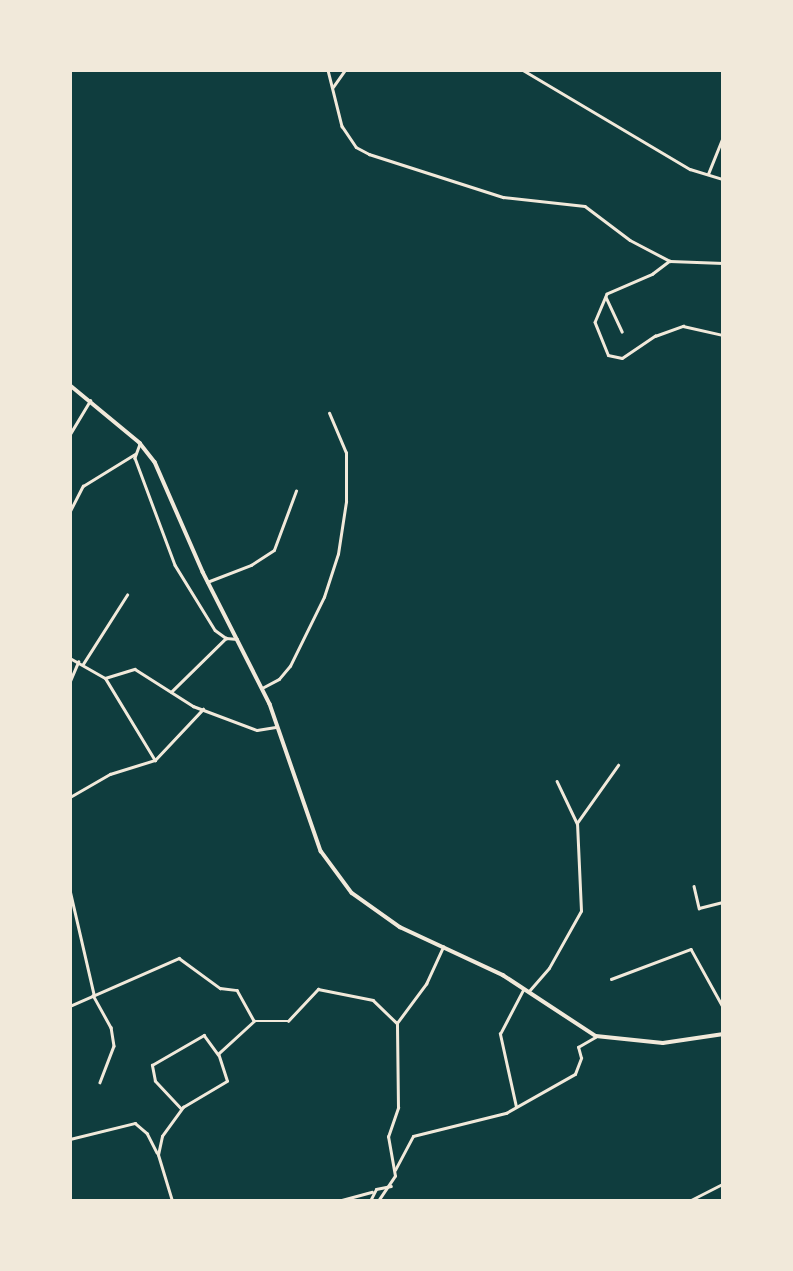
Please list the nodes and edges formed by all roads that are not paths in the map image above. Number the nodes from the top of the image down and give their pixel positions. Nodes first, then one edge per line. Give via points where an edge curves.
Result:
1 (328, 70) edge
2 (345, 70) edge
3 (523, 70) edge
4 (333, 88) junction
5 (723, 137) edge
6 (708, 174) junction
7 (723, 179) edge
8 (670, 261) junction
9 (723, 264) edge
10 (606, 297) junction
11 (622, 332) dead end
12 (723, 335) edge
13 (70, 385) edge
14 (90, 401) junction
15 (329, 412) dead end
16 (70, 434) edge
17 (140, 443) junction
18 (135, 454) junction
19 (296, 491) dead end
20 (70, 511) edge
21 (207, 582) junction
22 (127, 595) dead end
23 (226, 638) junction
24 (237, 639) junction
25 (70, 658) edge
26 (78, 662) junction
27 (83, 664) junction
28 (105, 678) junction
29 (70, 681) edge
30 (262, 688) junction
31 (171, 692) junction
32 (204, 708) junction
33 (278, 727) junction
34 (155, 760) junction
35 (618, 765) dead end
36 (557, 781) dead end
37 (70, 797) edge
38 (577, 823) junction
39 (694, 886) dead end
40 (70, 890) edge
41 (723, 902) edge
42 (443, 947) junction
43 (611, 979) dead end
44 (524, 988) junction
45 (529, 991) junction
46 (93, 994) junction
47 (70, 1006) edge
48 (723, 1007) edge
49 (254, 1021) junction
50 (397, 1023) junction
51 (723, 1034) edge
52 (596, 1036) junction
53 (218, 1054) junction
54 (100, 1082) dead end
55 (516, 1107) junction
56 (181, 1109) junction
57 (70, 1139) edge
58 (158, 1155) junction
59 (395, 1170) junction
60 (723, 1184) edge
61 (391, 1186) junction
62 (372, 1192) junction
63 (172, 1201) edge
64 (338, 1201) edge
65 (370, 1201) edge
66 (378, 1201) edge
67 (689, 1201) edge

1 - 4 street
2 - 4 street
3 - 6 street via 625,133
4 - 8 street via 348,138 369,155 503,197 585,206 629,240
5 - 6 street
6 - 7 street
8 - 9 street
8 - 10 street via 653,274 610,290
10 - 11 street
10 - 12 street via 595,322 608,355 615,360 683,326
13 - 14 main road
14 - 16 street
14 - 17 main road
15 - 30 street via 346,453 346,502 338,554 324,597 290,666
17 - 18 street
17 - 21 main road via 155,462
18 - 20 street via 83,486
18 - 23 street via 175,565 205,616
19 - 21 street via 274,550 251,565
21 - 24 main road
22 - 27 street
23 - 24 street
23 - 31 street
24 - 30 main road
25 - 26 street
26 - 27 street
26 - 29 street
27 - 28 street
28 - 31 street via 135,669
28 - 34 street
30 - 33 main road
31 - 32 street
32 - 33 street via 257,730
32 - 34 street
33 - 42 main road via 321,851 340,877 352,893 400,927
34 - 37 street via 110,774
35 - 38 street
36 - 38 street
38 - 45 street via 581,911 550,968
39 - 41 street via 699,908
40 - 46 street
42 - 44 main road
42 - 50 street via 426,984
43 - 48 street via 691,949
44 - 45 main road
44 - 55 street via 500,1034
45 - 52 main road
46 - 47 street
46 - 49 street via 179,958 220,988 237,990
46 - 54 street via 111,1027 114,1046
49 - 50 street via 288,1021 318,989 373,1000
49 - 53 street
50 - 59 street via 398,1108 388,1137
51 - 52 main road via 663,1043
52 - 55 street via 578,1047 581,1058 576,1073
53 - 56 street via 227,1081
53 - 56 street via 204,1035 152,1065 163,1092
55 - 59 street via 413,1136
56 - 58 street via 162,1136
57 - 58 street via 135,1123
58 - 63 street
59 - 61 street
60 - 67 street
61 - 62 street
61 - 66 street
62 - 64 street
62 - 65 street

